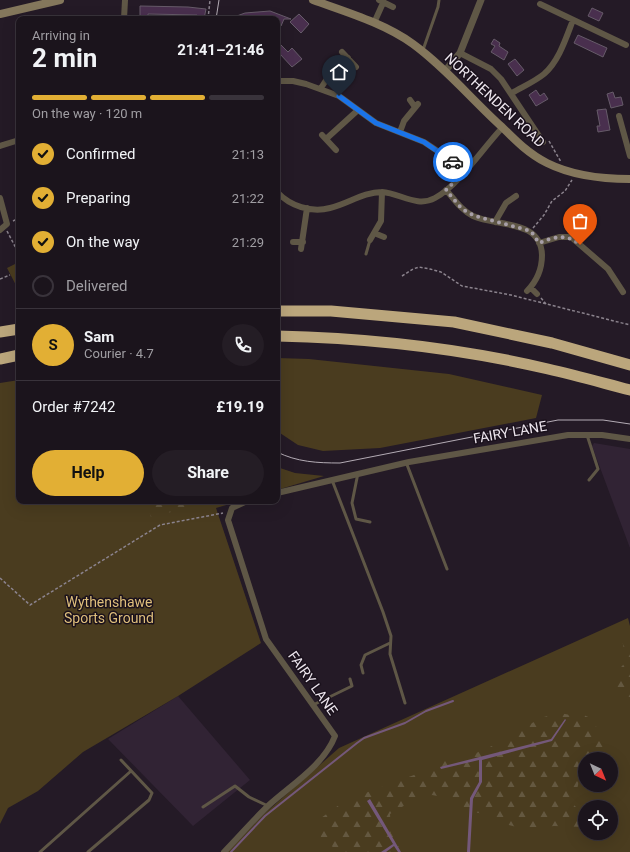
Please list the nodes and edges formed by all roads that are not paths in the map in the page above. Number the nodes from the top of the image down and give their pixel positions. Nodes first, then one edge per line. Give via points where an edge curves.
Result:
1 (55, 0) edge
2 (125, 0) edge
3 (439, 0) edge
4 (481, 0) edge
5 (317, 1) edge
6 (381, 1) edge
7 (540, 4) dead end
8 (392, 7) dead end
9 (0, 14) edge
10 (124, 16) edge
11 (573, 20) junction
12 (374, 23) junction
13 (626, 45) dead end
14 (342, 52) dead end
15 (423, 52) junction
16 (460, 53) junction
17 (348, 58) junction
18 (356, 67) dead end
19 (445, 71) junction
20 (280, 81) edge
21 (321, 88) junction
22 (512, 93) junction
23 (410, 100) dead end
24 (358, 110) junction
25 (619, 116) dead end
26 (502, 128) junction
27 (400, 132) junction
28 (16, 141) edge
29 (543, 142) road end
30 (0, 146) edge
31 (336, 150) dead end
32 (630, 156) edge
33 (466, 170) junction
34 (630, 179) edge
35 (446, 190) junction
36 (382, 192) junction
37 (280, 194) edge
38 (516, 196) dead end
39 (0, 198) edge
40 (307, 208) junction
41 (496, 222) junction
42 (2, 228) edge
43 (374, 233) junction
44 (384, 237) dead end
45 (370, 240) joint
46 (293, 242) dead end
47 (303, 242) junction
48 (539, 243) junction
49 (301, 249) dead end
50 (366, 254) dead end
51 (623, 292) dead end
52 (537, 294) dead end
53 (280, 311) edge
54 (16, 329) edge
55 (0, 332) edge
56 (280, 336) edge
57 (16, 356) edge
58 (0, 359) edge
59 (630, 365) edge
60 (630, 390) edge
61 (587, 434) junction
62 (630, 439) edge
63 (406, 462) junction
64 (358, 474) junction
65 (332, 480) junction
66 (589, 480) dead end
67 (280, 492) edge
68 (237, 504) edge
69 (370, 522) dead end
70 (448, 569) dead end
71 (390, 643) junction
72 (363, 672) dead end
73 (350, 680) dead end
74 (405, 703) dead end
75 (313, 705) junction
76 (121, 760) dead end
77 (130, 771) junction
78 (268, 806) junction
79 (204, 807) dead end
80 (40, 852) edge
81 (88, 852) edge
82 (224, 852) edge

1 - 9 main road
2 - 10 street
3 - 15 lane
4 - 16 street
5 - 12 main road, NORTHENDEN ROAD
6 - 8 street
6 - 12 street
7 - 11 street
11 - 13 street
11 - 22 street via 550,68 539,78
12 - 15 main road, NORTHENDEN ROAD via 395,33
14 - 17 street
15 - 19 main road, NORTHENDEN ROAD
16 - 19 street
16 - 22 street, NORTHENDEN ROAD via 491,69
17 - 18 street
17 - 21 street via 330,74
19 - 26 main road, NORTHENDEN ROAD
20 - 21 street via 293,81
21 - 24 street via 339,96
22 - 29 street, NORTHENDEN ROAD
23 - 27 street via 417,105 404,121
24 - 27 street via 376,123
24 - 31 street via 324,137
25 - 32 street
26 - 33 street
26 - 34 main road, NORTHENDEN ROAD via 534,156 567,171 613,179
27 - 33 street via 440,152
28 - 30 street
33 - 35 street
35 - 36 street via 434,199 423,202
35 - 41 street via 468,213
36 - 40 street via 368,194 330,208
36 - 43 street via 381,220
37 - 40 street via 293,205
38 - 41 street via 506,203
39 - 42 street via 7,218 7,224
40 - 47 street
41 - 48 street via 531,231
43 - 44 street
43 - 45 street
45 - 50 lane
46 - 47 street
47 - 49 street
48 - 51 street via 560,237 571,237 608,268
48 - 52 street via 542,252 541,268 529,290
53 - 59 highway via 331,311 454,322 552,343
54 - 55 highway
56 - 60 highway via 329,337 443,349 547,369
57 - 58 highway
61 - 62 street, FAIRY LANE
61 - 63 street, FAIRY LANE
61 - 66 lane via 598,470
63 - 64 street, FAIRY LANE
63 - 70 lane
64 - 65 street, FAIRY LANE
64 - 69 lane via 352,508 356,519
65 - 67 street, FAIRY LANE
65 - 71 lane via 383,612
68 - 75 street, FAIRY LANE via 229,512 230,530 266,639
71 - 72 lane via 365,654 361,665
71 - 74 lane via 390,654
73 - 75 lane via 352,686
75 - 78 street, FAIRY LANE via 335,736 332,744 308,772
76 - 77 lane
77 - 80 lane
77 - 81 lane via 152,793 149,800
78 - 79 lane via 249,797 235,786
78 - 82 street, FAIRY LANE

